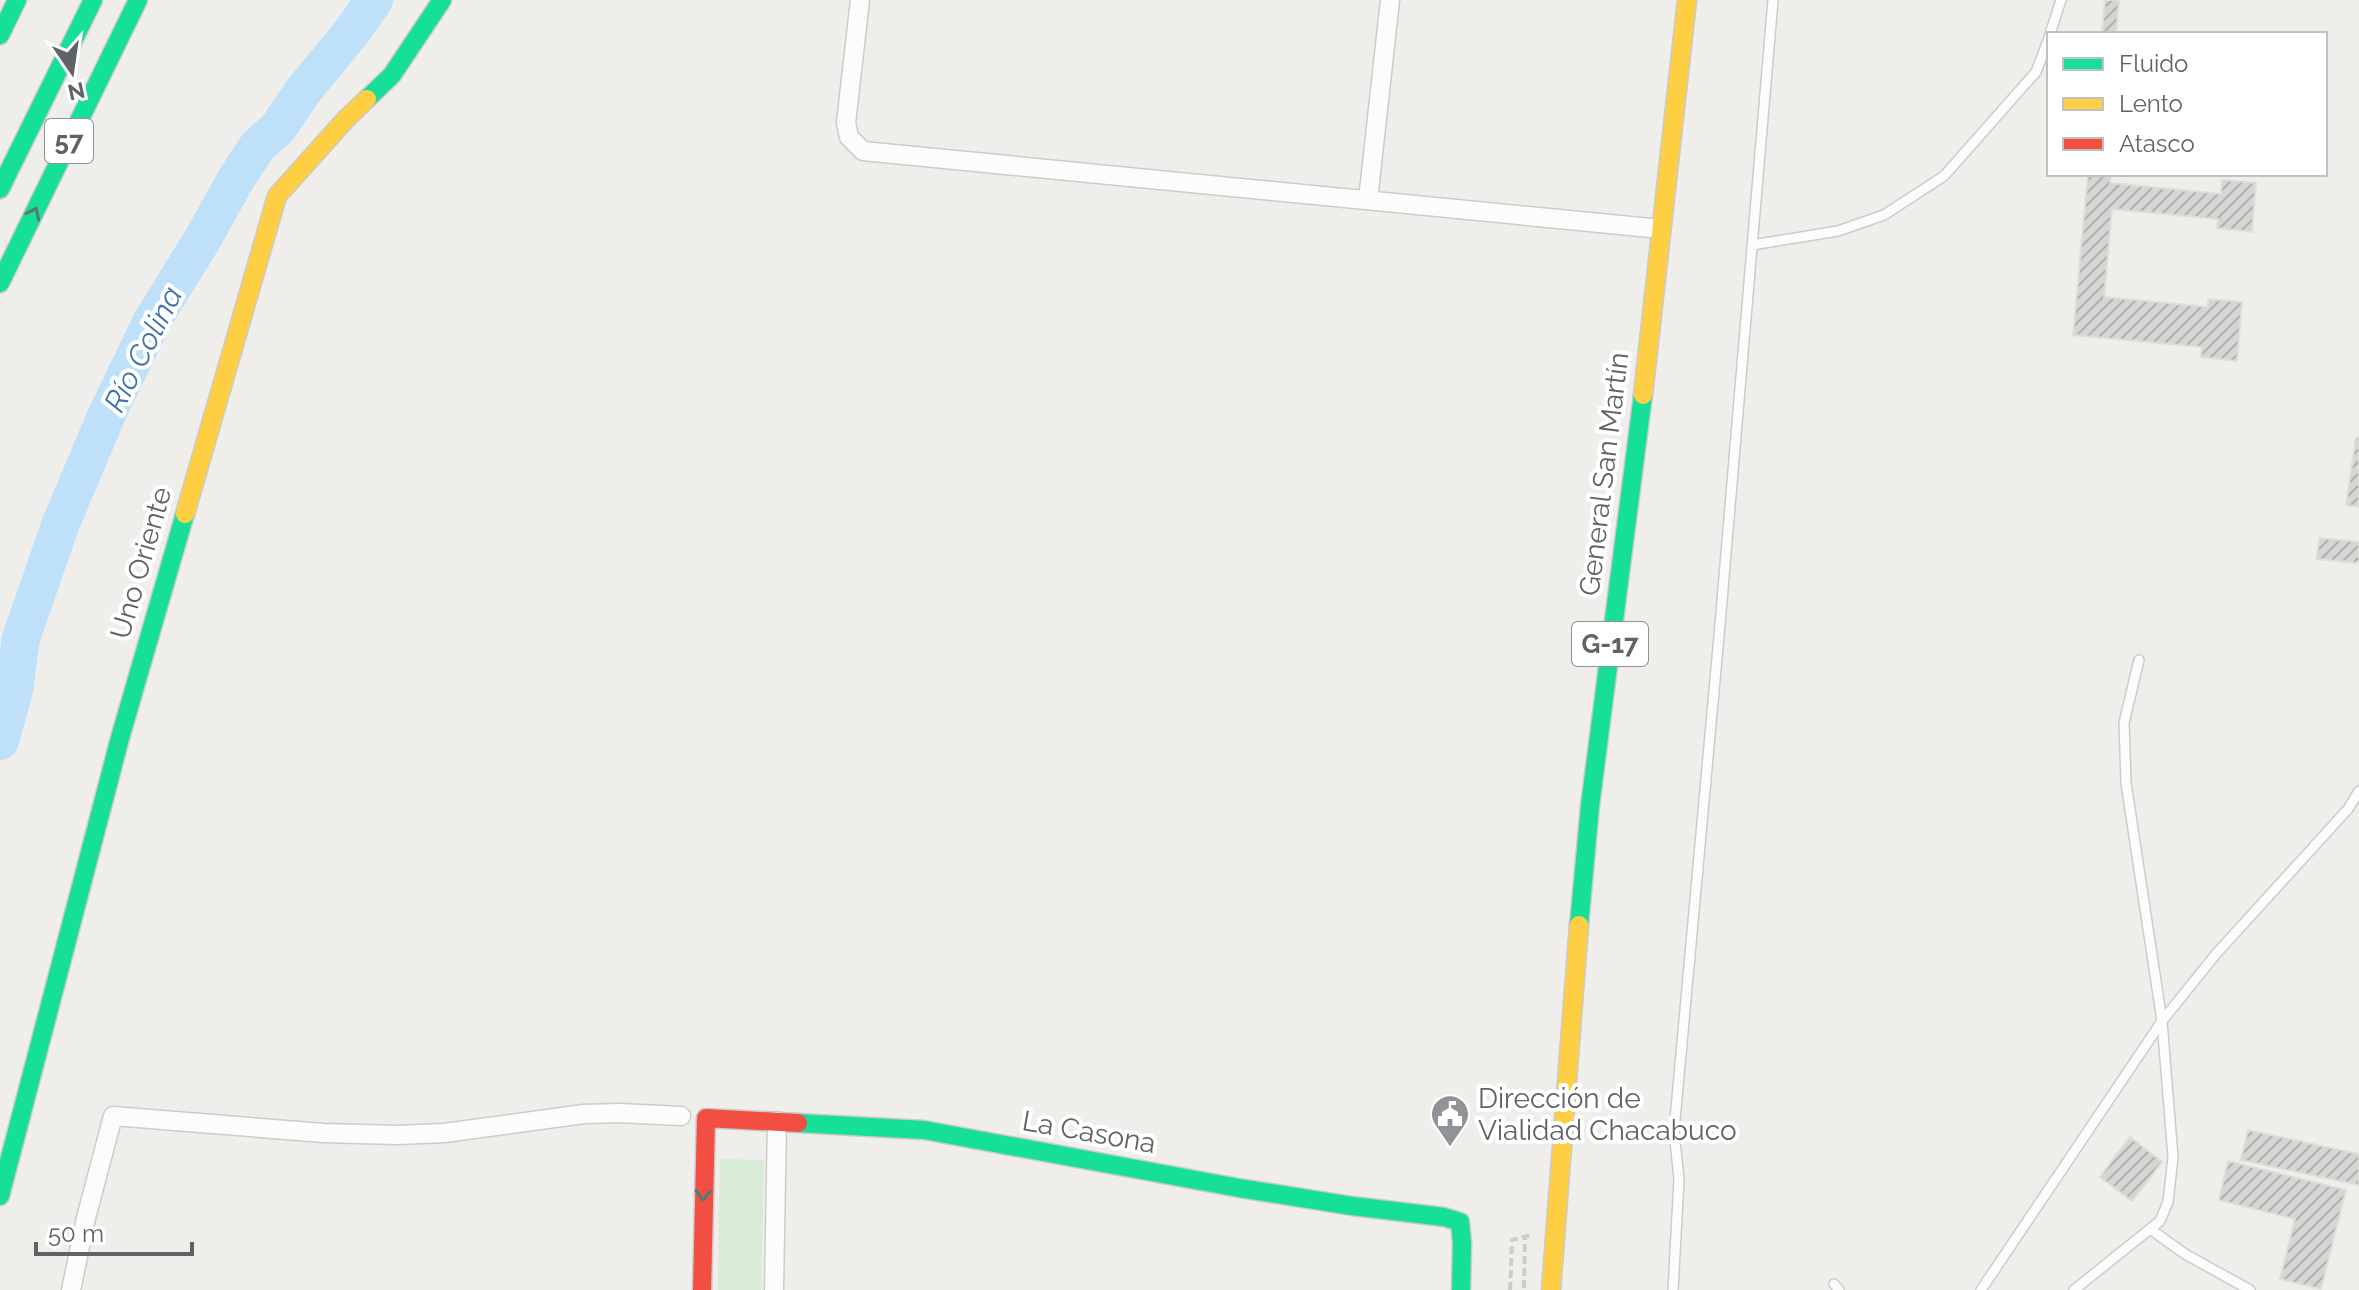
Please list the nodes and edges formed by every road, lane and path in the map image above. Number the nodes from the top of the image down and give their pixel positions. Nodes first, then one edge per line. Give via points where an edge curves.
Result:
1 (17, 0) edge
2 (93, 0) edge
3 (138, 0) edge
4 (442, 0) edge
5 (860, 0) edge
6 (1390, 0) edge
7 (1687, 0) edge
8 (1773, 0) edge
9 (2061, 0) edge
10 (2051, 32) edge
11 (0, 35) edge
12 (2047, 44) edge
13 (0, 189) edge
14 (1368, 200) junction
15 (1661, 229) junction
16 (1752, 245) junction
17 (0, 283) edge
18 (2139, 660) dead end
19 (2359, 791) edge
20 (2162, 1021) junction
21 (681, 1116) dead end
22 (777, 1121) junction
23 (0, 1196) edge
24 (2150, 1229) junction
25 (1554, 1231) junction
26 (1525, 1236) junction
27 (71, 1290) edge
28 (702, 1290) edge
29 (774, 1290) edge
30 (1461, 1290) edge
31 (1510, 1290) edge
32 (1524, 1290) edge
33 (1551, 1290) edge
34 (1673, 1290) edge
35 (1981, 1290) edge
36 (2074, 1290) edge
37 (2250, 1290) edge

1 - 11 main road
2 - 13 main road, 57
17 -> 3 main road, 57
4 - 23 main road, Uno Oriente via 392,75 277,196 120,738
5 - 14 street via 846,123 849,137 863,151
6 - 14 street
7 - 15 main road, General San Martín / G-17
8 - 16 lane
9 - 10 lane
12 - 16 lane via 2036,72 1944,176 1884,215 1838,231
14 - 15 street
15 - 25 main road, General San Martín / G-17 via 1588,821
16 - 34 lane via 1674,1131 1679,1179
18 - 20 lane via 2124,723 2126,783
19 - 20 lane
20 - 24 lane via 2173,1157 2168,1202
20 - 35 lane
21 - 27 street via 584,1114 397,1135 113,1116
22 -> 28 main road, La Casona via 706,1118
22 - 29 street
22 - 30 main road, La Casona via 924,1130 1253,1190 1444,1217 1460,1222
24 - 36 lane
24 - 37 lane
25 - 26 path
25 - 33 main road, General San Martín / G-17
26 - 31 path via 1512,1240
26 - 32 path

